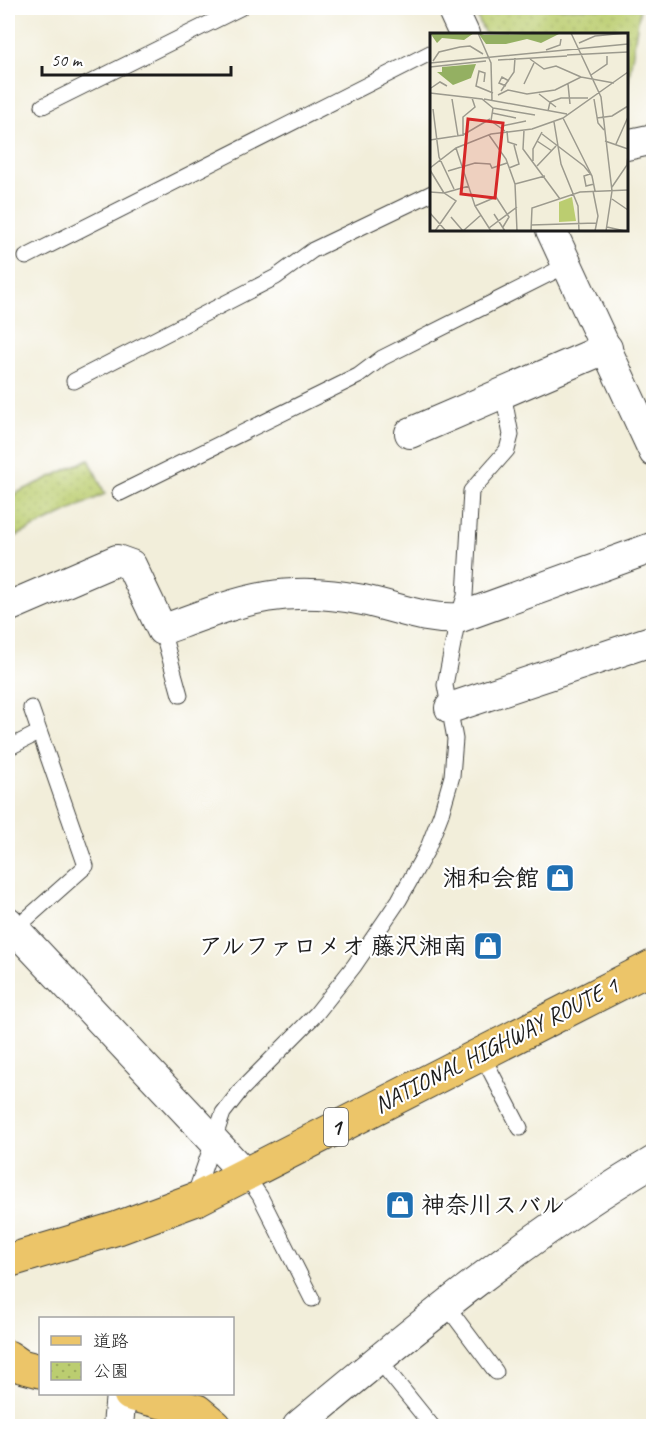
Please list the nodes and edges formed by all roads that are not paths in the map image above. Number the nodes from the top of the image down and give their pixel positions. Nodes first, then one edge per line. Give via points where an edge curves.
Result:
1 (240, 8) edge
2 (452, 8) edge
3 (464, 33) edge
4 (430, 53) edge
5 (43, 106) dead end
6 (654, 139) edge
7 (628, 145) edge
8 (430, 194) edge
9 (551, 231) edge
10 (26, 257) dead end
11 (567, 265) junction
12 (607, 348) junction
13 (74, 381) dead end
14 (503, 393) junction
15 (410, 433) dead end
16 (654, 452) edge
17 (120, 493) dead end
18 (654, 547) edge
19 (8, 607) edge
20 (458, 618) junction
21 (162, 630) junction
22 (654, 640) edge
23 (180, 695) dead end
24 (31, 708) dead end
25 (450, 708) junction
26 (38, 733) junction
27 (8, 748) edge
28 (11, 926) edge
29 (654, 966) edge
30 (481, 1053) junction
31 (520, 1128) dead end
32 (214, 1142) junction
33 (654, 1161) edge
34 (244, 1173) junction
35 (193, 1199) junction
36 (8, 1261) edge
37 (312, 1299) dead end
38 (446, 1305) junction
39 (378, 1359) junction
40 (496, 1372) dead end
41 (121, 1395) edge
42 (134, 1395) edge
43 (118, 1426) edge
44 (215, 1426) edge
45 (298, 1426) edge
46 (432, 1426) edge

1 - 5 lane
2 - 3 street
4 - 10 lane
6 - 7 street
8 - 13 lane via 312,250 276,277
9 - 11 street
11 - 12 street
11 - 17 lane via 382,358 358,376
12 - 14 street
12 - 16 street
14 - 15 street
14 - 20 lane via 511,435 507,450 471,491 465,596
18 - 20 street
19 - 21 street via 117,560 131,565
20 - 21 street via 433,619 365,600 324,594 284,593 243,601
20 - 25 lane via 445,685
21 - 23 lane
22 - 25 street
24 - 26 lane
25 - 32 lane via 454,739 452,776 430,841 410,880 354,966 316,1014 223,1113
26 - 27 lane
26 - 28 lane via 86,866
28 - 32 street
29 - 30 main road, NATIONAL HIGHWAY ROUTE 1 / 1
30 - 31 lane
30 - 34 main road, NATIONAL HIGHWAY ROUTE 1 / 1
32 - 34 street
32 - 35 lane
33 - 38 street via 608,1188
34 - 35 main road, NATIONAL HIGHWAY ROUTE 1 / 1
34 - 37 lane via 260,1196
35 - 36 main road, NATIONAL HIGHWAY ROUTE 1 / 1 via 118,1228
38 - 39 street
38 - 40 lane
39 - 45 street
39 - 46 lane
41 - 43 street
42 - 44 main road via 197,1411

